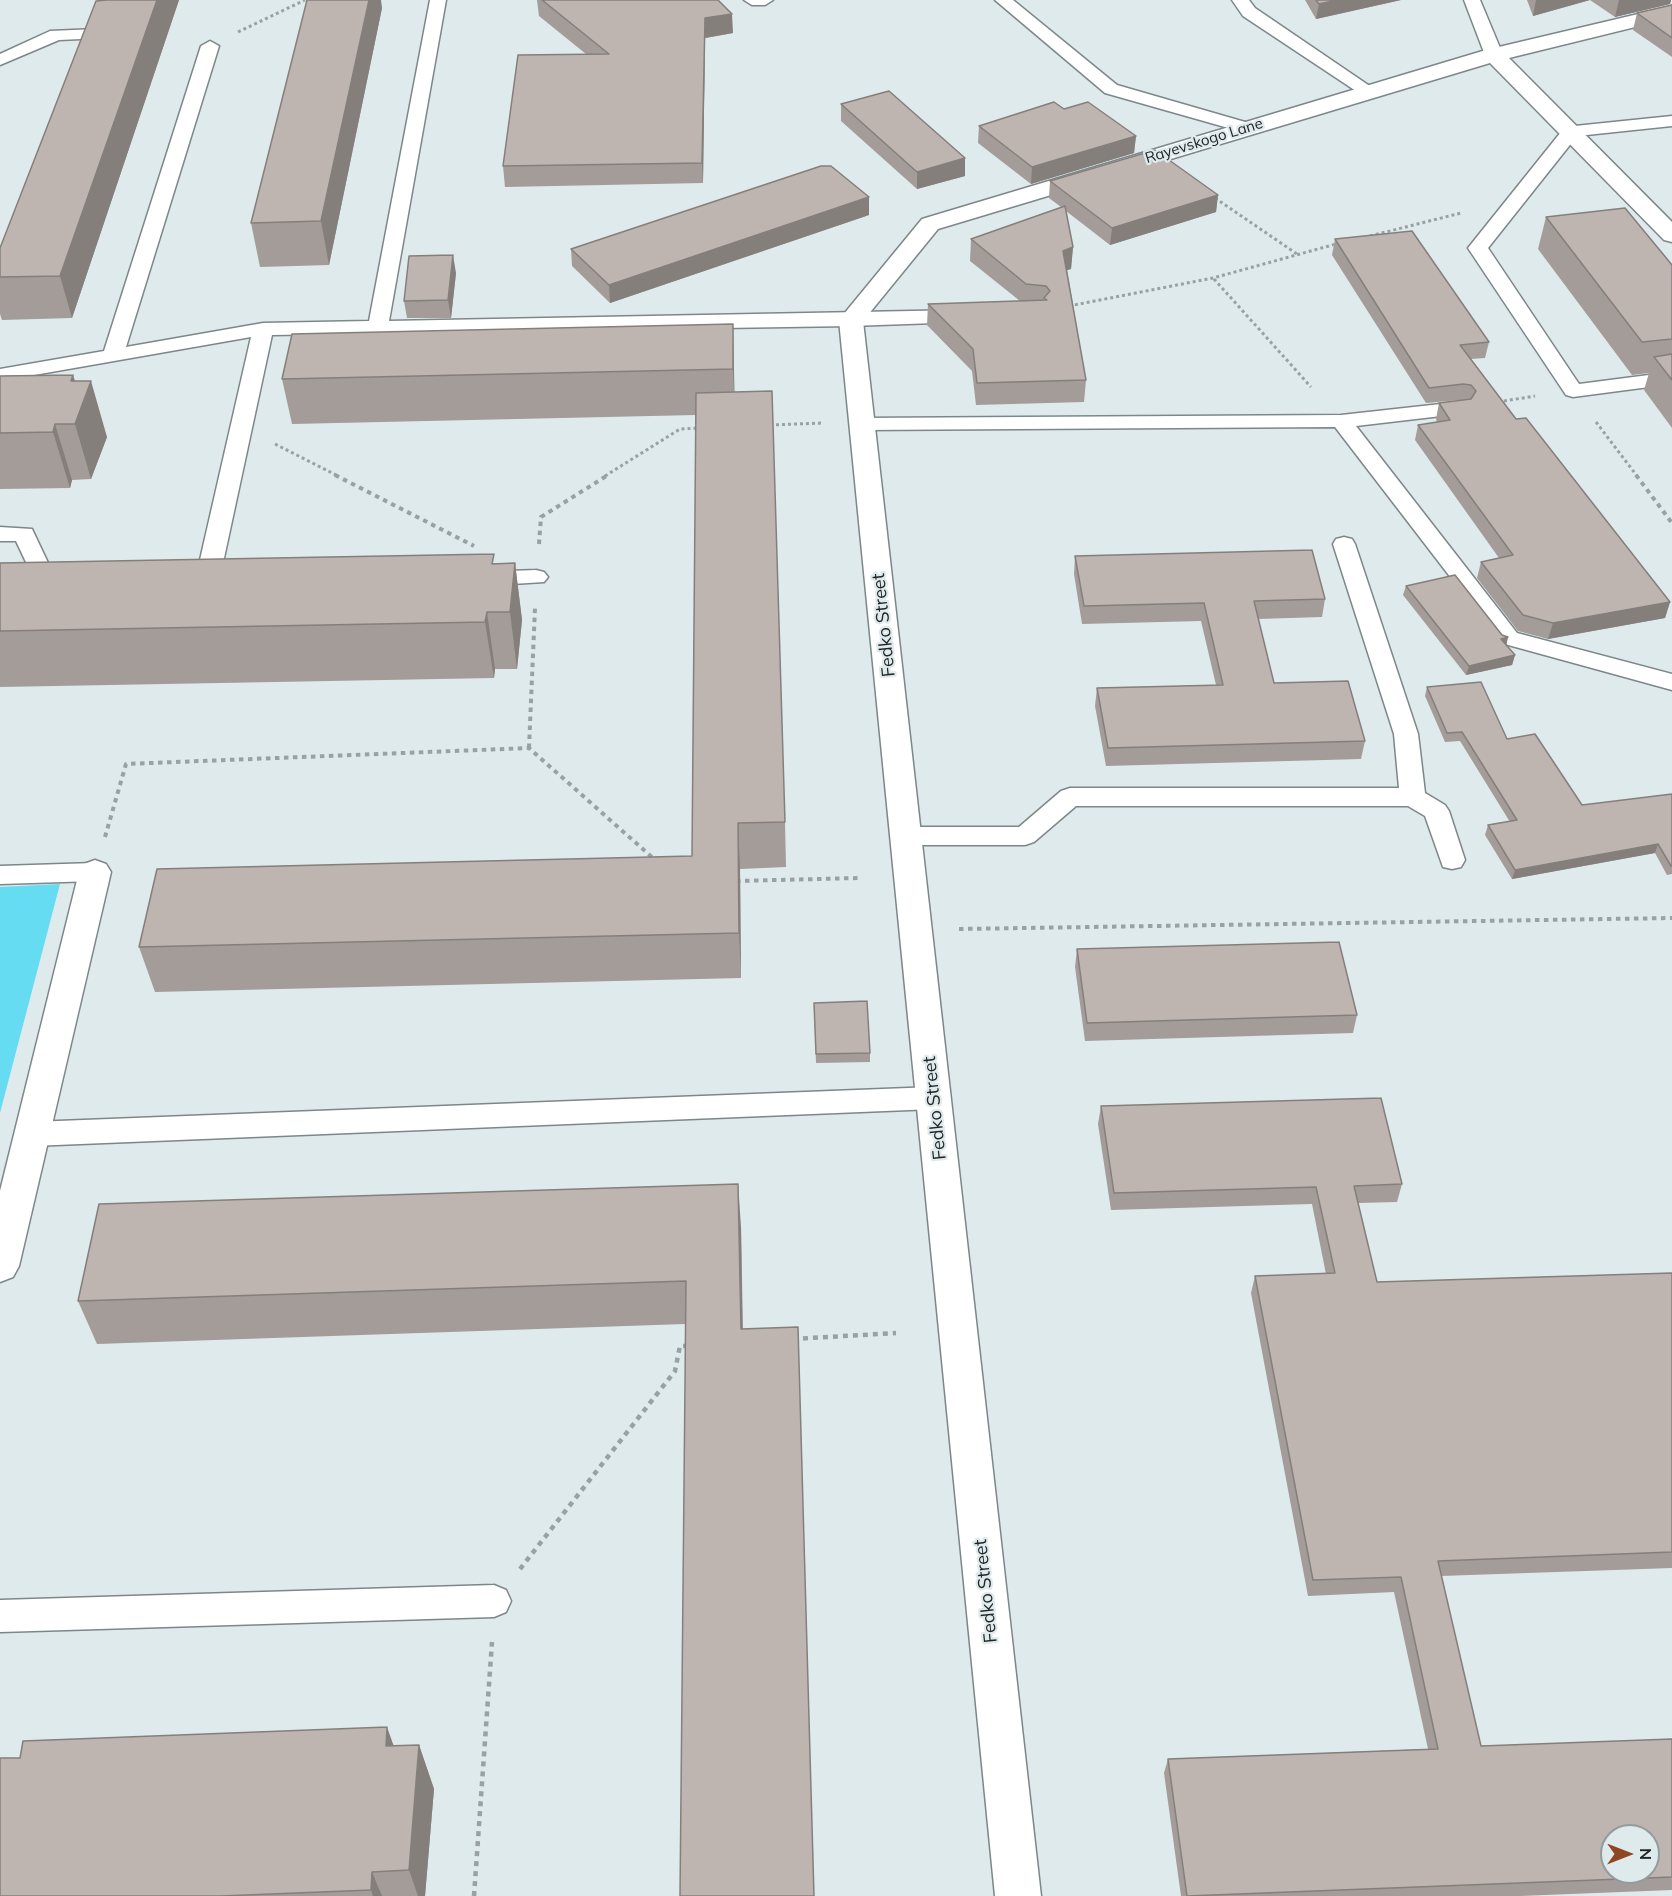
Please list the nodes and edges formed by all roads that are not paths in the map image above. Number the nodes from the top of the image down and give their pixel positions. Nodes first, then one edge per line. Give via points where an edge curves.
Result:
1 (438, 0) edge
2 (752, 0) edge
3 (765, 0) edge
4 (1003, 0) edge
5 (1240, 0) edge
6 (1472, 0) edge
7 (1672, 12) edge
8 (135, 32) edge
9 (210, 46) dead end
10 (1494, 55) junction
11 (0, 60) edge
12 (1368, 91) junction
13 (1672, 121) edge
14 (1246, 128) junction
15 (1571, 131) junction
16 (1672, 235) edge
17 (989, 315) edge
18 (851, 320) junction
19 (378, 327) junction
20 (263, 329) junction
21 (113, 355) junction
22 (0, 375) edge
23 (1672, 378) edge
24 (1459, 408) edge
25 (1341, 422) junction
26 (862, 424) junction
27 (0, 534) edge
28 (1344, 544) dead end
29 (536, 577) road end
30 (453, 580) edge
31 (206, 586) junction
32 (229, 586) edge
33 (182, 587) edge
34 (74, 590) edge
35 (1672, 682) edge
36 (1413, 797) junction
37 (906, 836) junction
38 (1452, 860) dead end
39 (95, 872) joint
40 (0, 875) edge
41 (934, 1098) junction
42 (32, 1134) junction
43 (2, 1248) edge
44 (494, 1601) road end
45 (0, 1616) edge
46 (1018, 1896) edge

1 - 19 lane
2 - 3 lane
4 - 14 lane via 1111,89
5 - 12 lane via 1249,12
6 - 10 lane
7 - 10 street, Rayevskogo Lane
8 - 11 lane via 56,35
9 - 21 lane
10 - 12 street, Rayevskogo Lane
10 - 15 street
12 - 14 street, Rayevskogo Lane
13 - 15 lane
14 - 18 street, Rayevskogo Lane via 930,224
15 - 16 street
15 - 23 lane via 1478,249 1573,391
17 - 18 lane
18 - 19 lane
18 - 26 street, Fedko Street
19 - 20 lane
20 - 21 lane
20 - 31 lane
21 - 22 lane
24 - 25 lane
25 - 26 lane
25 - 35 lane via 1509,638
26 - 37 street, Fedko Street
27 - 34 lane via 24,534 50,591
28 - 36 lane via 1407,734
29 - 30 lane
31 - 32 lane
31 - 33 lane
36 - 37 lane via 1070,797 1025,836
36 - 38 lane via 1436,811
37 - 41 street, Fedko Street
39 - 40 lane
39 - 42 street
41 - 42 lane
41 - 46 street, Fedko Street
42 - 43 street
44 - 45 lane

